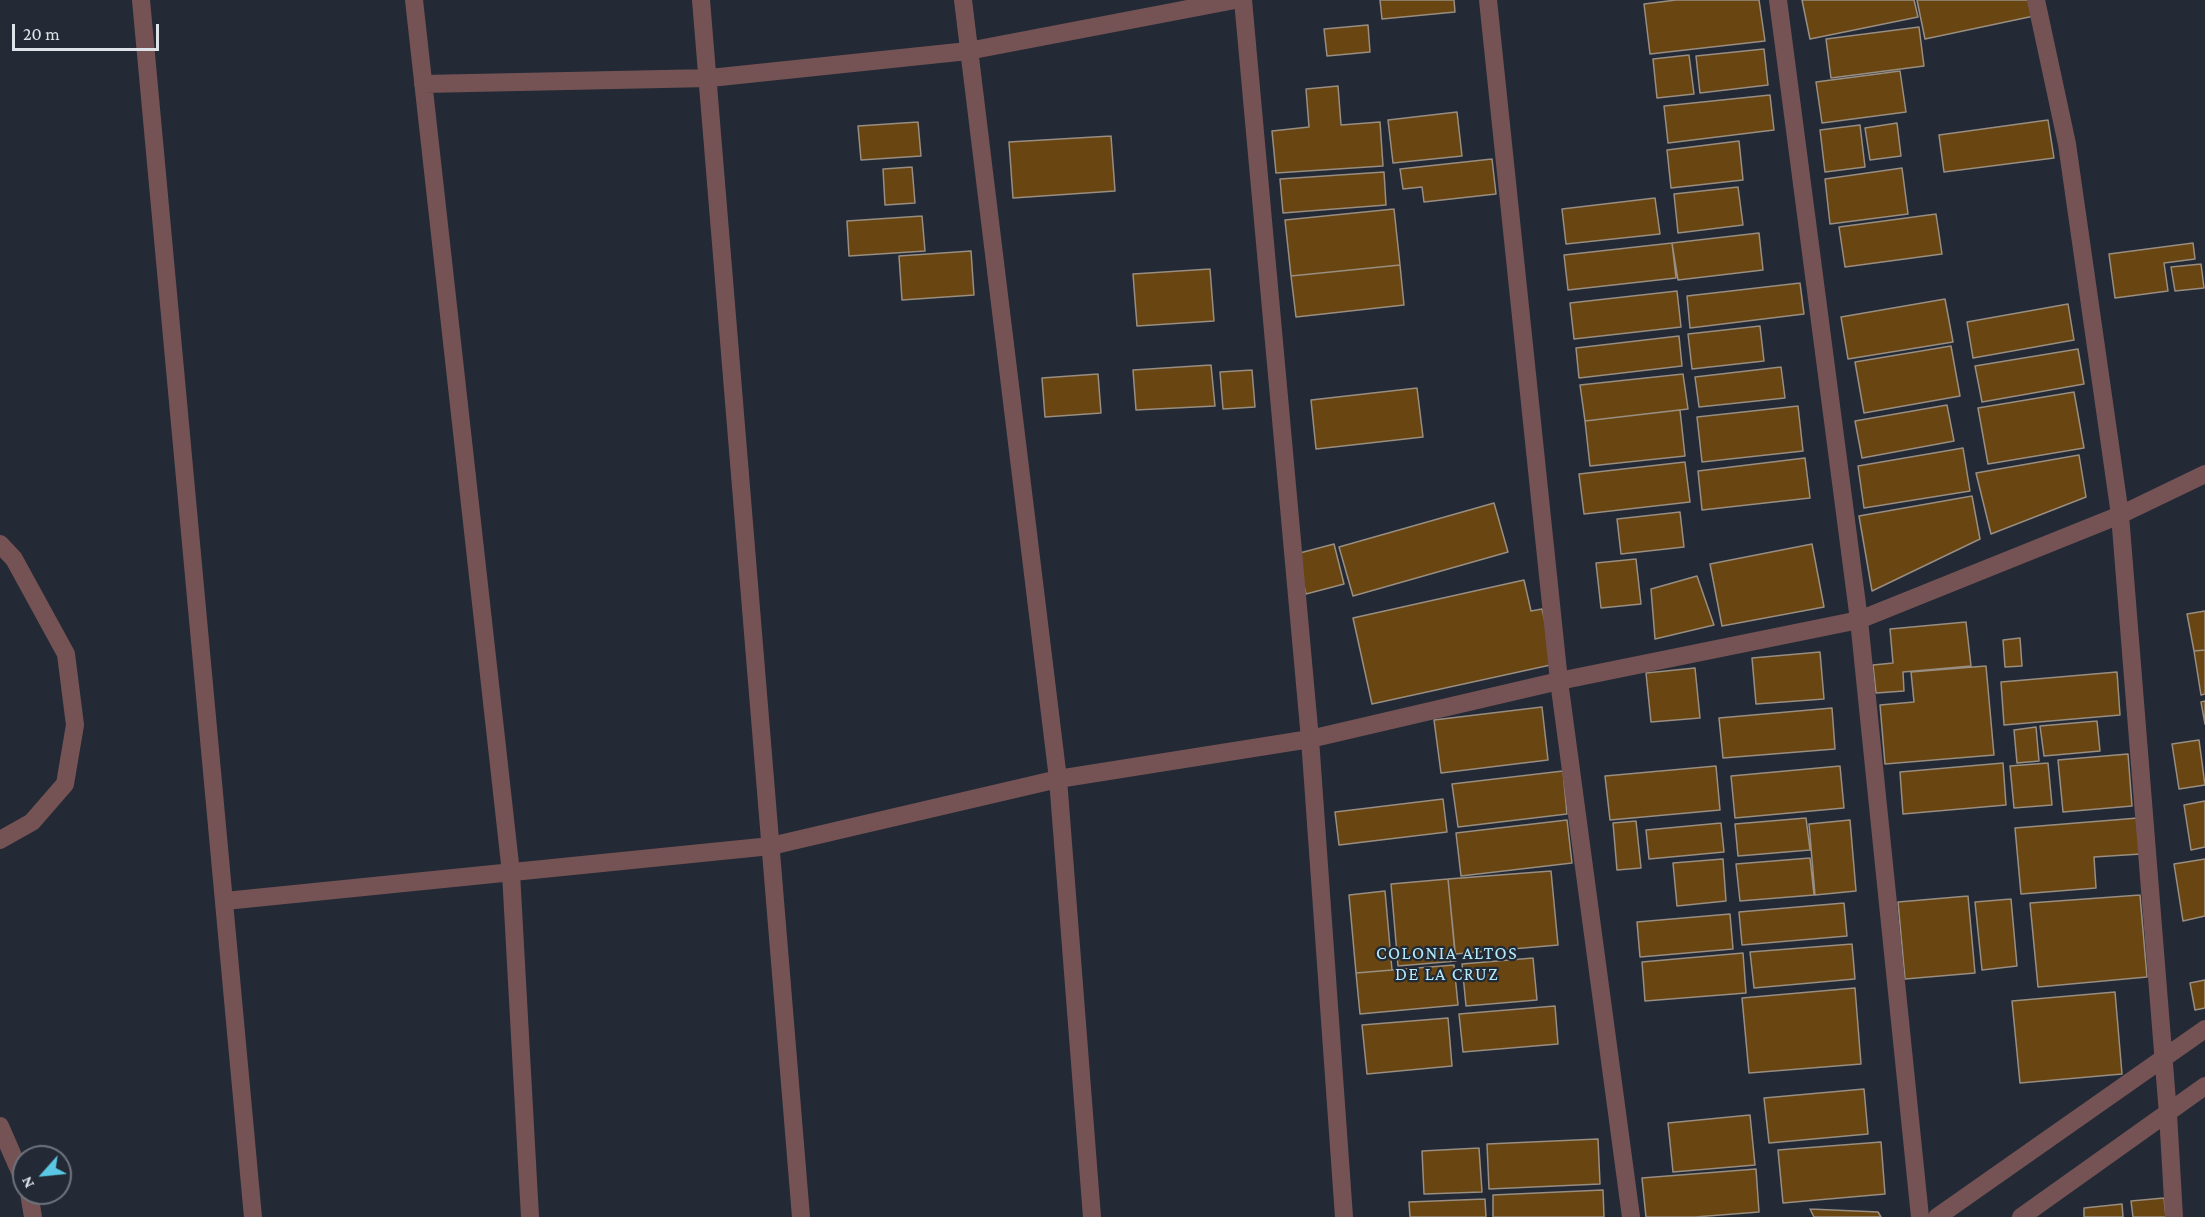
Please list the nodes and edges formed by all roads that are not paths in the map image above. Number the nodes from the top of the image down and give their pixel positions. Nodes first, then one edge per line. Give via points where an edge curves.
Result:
1 (141, 0) edge
2 (414, 0) edge
3 (701, 0) edge
4 (963, 0) edge
5 (1235, 0) edge
6 (1243, 0) edge
7 (1488, 0) edge
8 (1778, 0) edge
9 (2037, 0) edge
10 (968, 51) junction
11 (710, 78) junction
12 (423, 84) junction
13 (2205, 474) edge
14 (2120, 515) junction
15 (0, 544) edge
16 (1859, 620) junction
17 (1559, 681) junction
18 (1310, 739) junction
19 (1058, 779) junction
20 (0, 840) edge
21 (771, 846) junction
22 (511, 873) junction
23 (225, 900) junction
24 (2205, 1029) edge
25 (2163, 1057) junction
26 (2205, 1086) edge
27 (2168, 1114) junction
28 (0, 1126) edge
29 (12, 1154) edge
30 (253, 1217) edge
31 (530, 1217) edge
32 (801, 1217) edge
33 (1092, 1217) edge
34 (1344, 1217) edge
35 (1631, 1217) edge
36 (1920, 1217) edge
37 (1937, 1217) edge
38 (2021, 1217) edge
39 (2174, 1217) edge

1 - 23 street
2 - 12 street
3 - 11 street
4 - 10 street
5 - 10 street
6 - 18 street
7 - 17 street
8 - 16 street
9 - 14 street via 2067,144
10 - 11 street
10 - 19 street
11 - 12 street
11 - 21 street
12 - 22 street
13 - 14 street
14 - 16 street
14 - 25 street
15 - 20 street via 14,559 66,654 75,725 65,784 32,822
16 - 17 street
16 - 36 street
17 - 18 street
17 - 35 street
18 - 19 street
18 - 34 street
19 - 21 street
19 - 33 street
21 - 22 street
21 - 32 street
22 - 23 street
22 - 31 street
23 - 30 street
24 - 25 street
25 - 27 street
25 - 37 street
26 - 27 street
27 - 38 street
27 - 39 street
28 - 29 street

